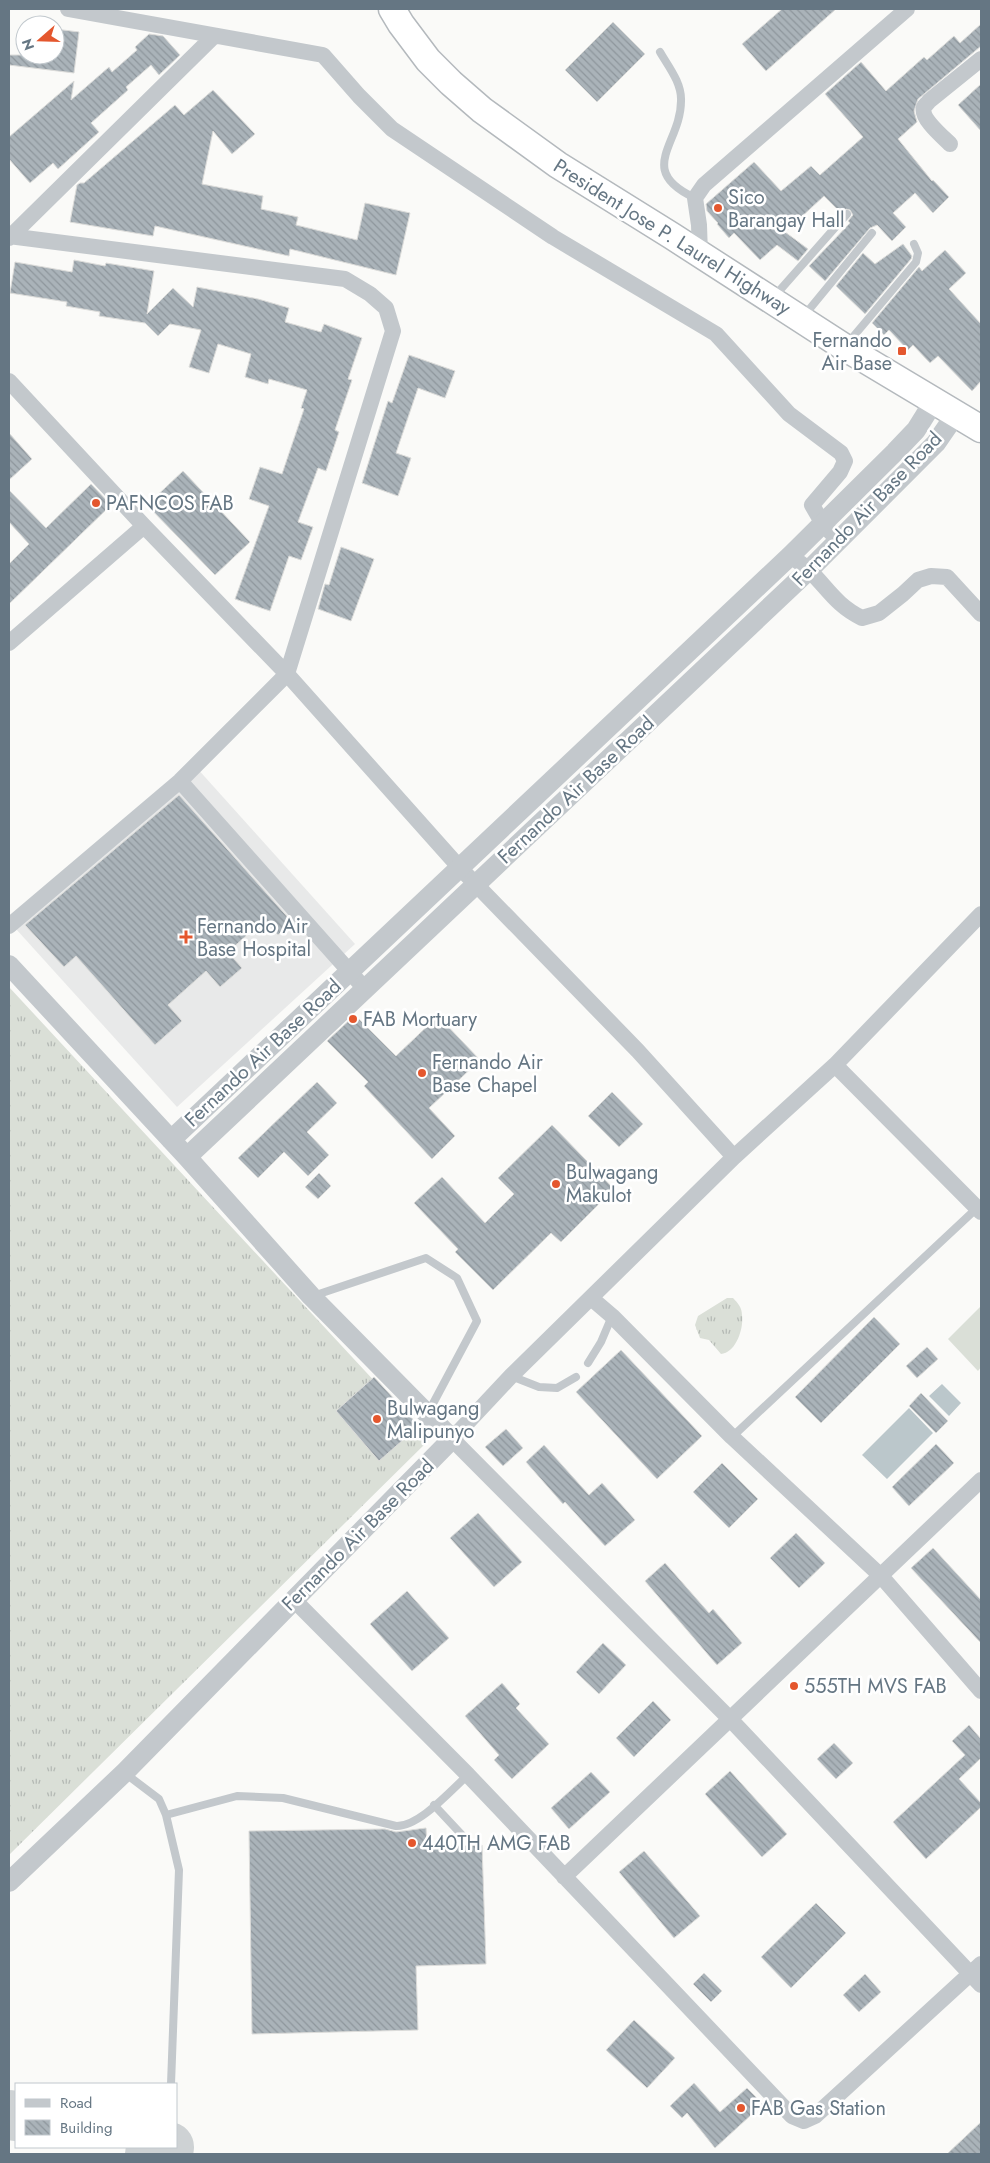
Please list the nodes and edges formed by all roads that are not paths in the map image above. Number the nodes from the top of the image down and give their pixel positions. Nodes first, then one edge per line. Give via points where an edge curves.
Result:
1 (68, 9) edge
2 (392, 9) edge
3 (907, 9) edge
4 (214, 36) junction
5 (660, 52) dead end
6 (981, 60) edge
7 (950, 144) dead end
8 (696, 198) junction
9 (847, 214) dead end
10 (872, 233) dead end
11 (9, 237) edge
12 (914, 244) dead end
13 (700, 254) junction
14 (768, 299) junction
15 (802, 319) junction
16 (844, 347) junction
17 (9, 381) edge
18 (945, 408) junction
19 (981, 429) edge
20 (868, 478) junction
21 (887, 493) junction
22 (853, 494) junction
23 (868, 510) junction
24 (823, 524) junction
25 (144, 526) junction
26 (838, 540) junction
27 (790, 556) junction
28 (809, 570) junction
29 (981, 614) edge
30 (9, 643) edge
31 (287, 674) junction
32 (664, 675) junction
33 (678, 694) junction
34 (639, 700) junction
35 (653, 718) junction
36 (180, 781) junction
37 (460, 868) junction
38 (476, 885) junction
39 (981, 914) edge
40 (9, 926) edge
41 (9, 965) edge
42 (349, 972) junction
43 (366, 990) junction
44 (835, 1065) junction
45 (226, 1088) junction
46 (242, 1104) junction
47 (171, 1140) junction
48 (187, 1157) junction
49 (734, 1157) junction
50 (979, 1210) edge
51 (311, 1296) junction
52 (592, 1298) junction
53 (612, 1316) junction
54 (588, 1363) dead end
55 (511, 1376) junction
56 (576, 1378) dead end
57 (428, 1413) junction
58 (732, 1437) junction
59 (452, 1440) junction
60 (981, 1480) edge
61 (881, 1576) junction
62 (294, 1600) junction
63 (981, 1691) edge
64 (731, 1720) junction
65 (124, 1772) junction
66 (468, 1775) junction
67 (434, 1805) junction
68 (166, 1816) junction
69 (462, 1835) dead end
70 (564, 1876) junction
71 (9, 1882) edge
72 (978, 1974) edge
73 (172, 2083) edge

1 - 4 street
2 - 13 highway, President Jose P. Laurel Highway via 428,60 482,110 558,165
3 - 8 street via 704,185
4 - 11 street
4 - 24 street via 323,55 392,129 553,237 716,334 789,414 841,453 845,462 840,472 812,505
5 - 8 lane via 674,76 682,99 677,125 664,155 665,169 670,182
6 - 7 street via 924,108 930,125
8 - 13 street
9 - 14 lane via 780,290
10 - 15 lane
11 - 31 street via 345,279 386,308 394,331
12 - 16 lane via 918,253 916,262
13 - 14 highway, President Jose P. Laurel Highway
14 - 15 highway, President Jose P. Laurel Highway
15 - 16 highway, President Jose P. Laurel Highway
16 - 18 highway, President Jose P. Laurel Highway
17 - 25 street
18 - 19 highway, President Jose P. Laurel Highway
18 - 20 street, Fernando Air Base Road via 916,430
18 - 21 street, Fernando Air Base Road via 936,443
20 - 21 street via 873,478
20 - 22 street, Fernando Air Base Road
21 - 23 street, Fernando Air Base Road
22 - 23 street via 860,506
22 - 24 street, Fernando Air Base Road
23 - 26 street, Fernando Air Base Road
24 - 26 street
24 - 27 street, Fernando Air Base Road
25 - 30 street
25 - 31 street
26 - 28 street, Fernando Air Base Road
27 - 28 street
27 - 32 street, Fernando Air Base Road
28 - 29 street via 832,597 862,618 879,612 918,580 931,576 947,577
28 - 33 street, Fernando Air Base Road
31 - 36 street
31 - 37 street
32 - 33 street via 665,689
32 - 34 street, Fernando Air Base Road
33 - 35 street, Fernando Air Base Road
34 - 35 street via 650,705
34 - 37 street, Fernando Air Base Road
35 - 38 street, Fernando Air Base Road
36 - 40 street
36 - 42 street
37 - 38 street
37 - 42 street, Fernando Air Base Road
38 - 43 street, Fernando Air Base Road
38 - 49 street via 638,1051
39 - 44 street
41 - 47 street, Fernando Air Base Road
42 - 43 street
42 - 45 street, Fernando Air Base Road
43 - 46 street, Fernando Air Base Road
44 - 49 street
44 - 50 street
45 - 46 street
45 - 47 street, Fernando Air Base Road
46 - 48 street, Fernando Air Base Road
47 - 48 street, Fernando Air Base Road
48 - 51 street, Fernando Air Base Road
49 - 52 street
50 - 58 lane
51 - 57 street, Fernando Air Base Road
51 - 57 lane via 426,1258 457,1278 476,1321
52 - 53 street
52 - 55 street
53 - 54 lane
53 - 58 street
55 - 56 lane via 538,1388 557,1388
55 - 59 street
57 - 59 street, Fernando Air Base Road
58 - 61 street
59 - 62 street, Fernando Air Base Road
59 - 64 street
60 - 61 street
61 - 63 street
61 - 64 street
62 - 65 street, Fernando Air Base Road
62 - 66 street
64 - 70 street
64 - 72 street
65 - 68 lane via 158,1799
65 - 71 street, Fernando Air Base Road
66 - 67 lane
66 - 70 street
67 - 68 lane via 405,1827 283,1798 237,1796
67 - 69 lane
68 - 73 lane via 179,1870
70 - 72 street via 792,2116 804,2121 815,2116

